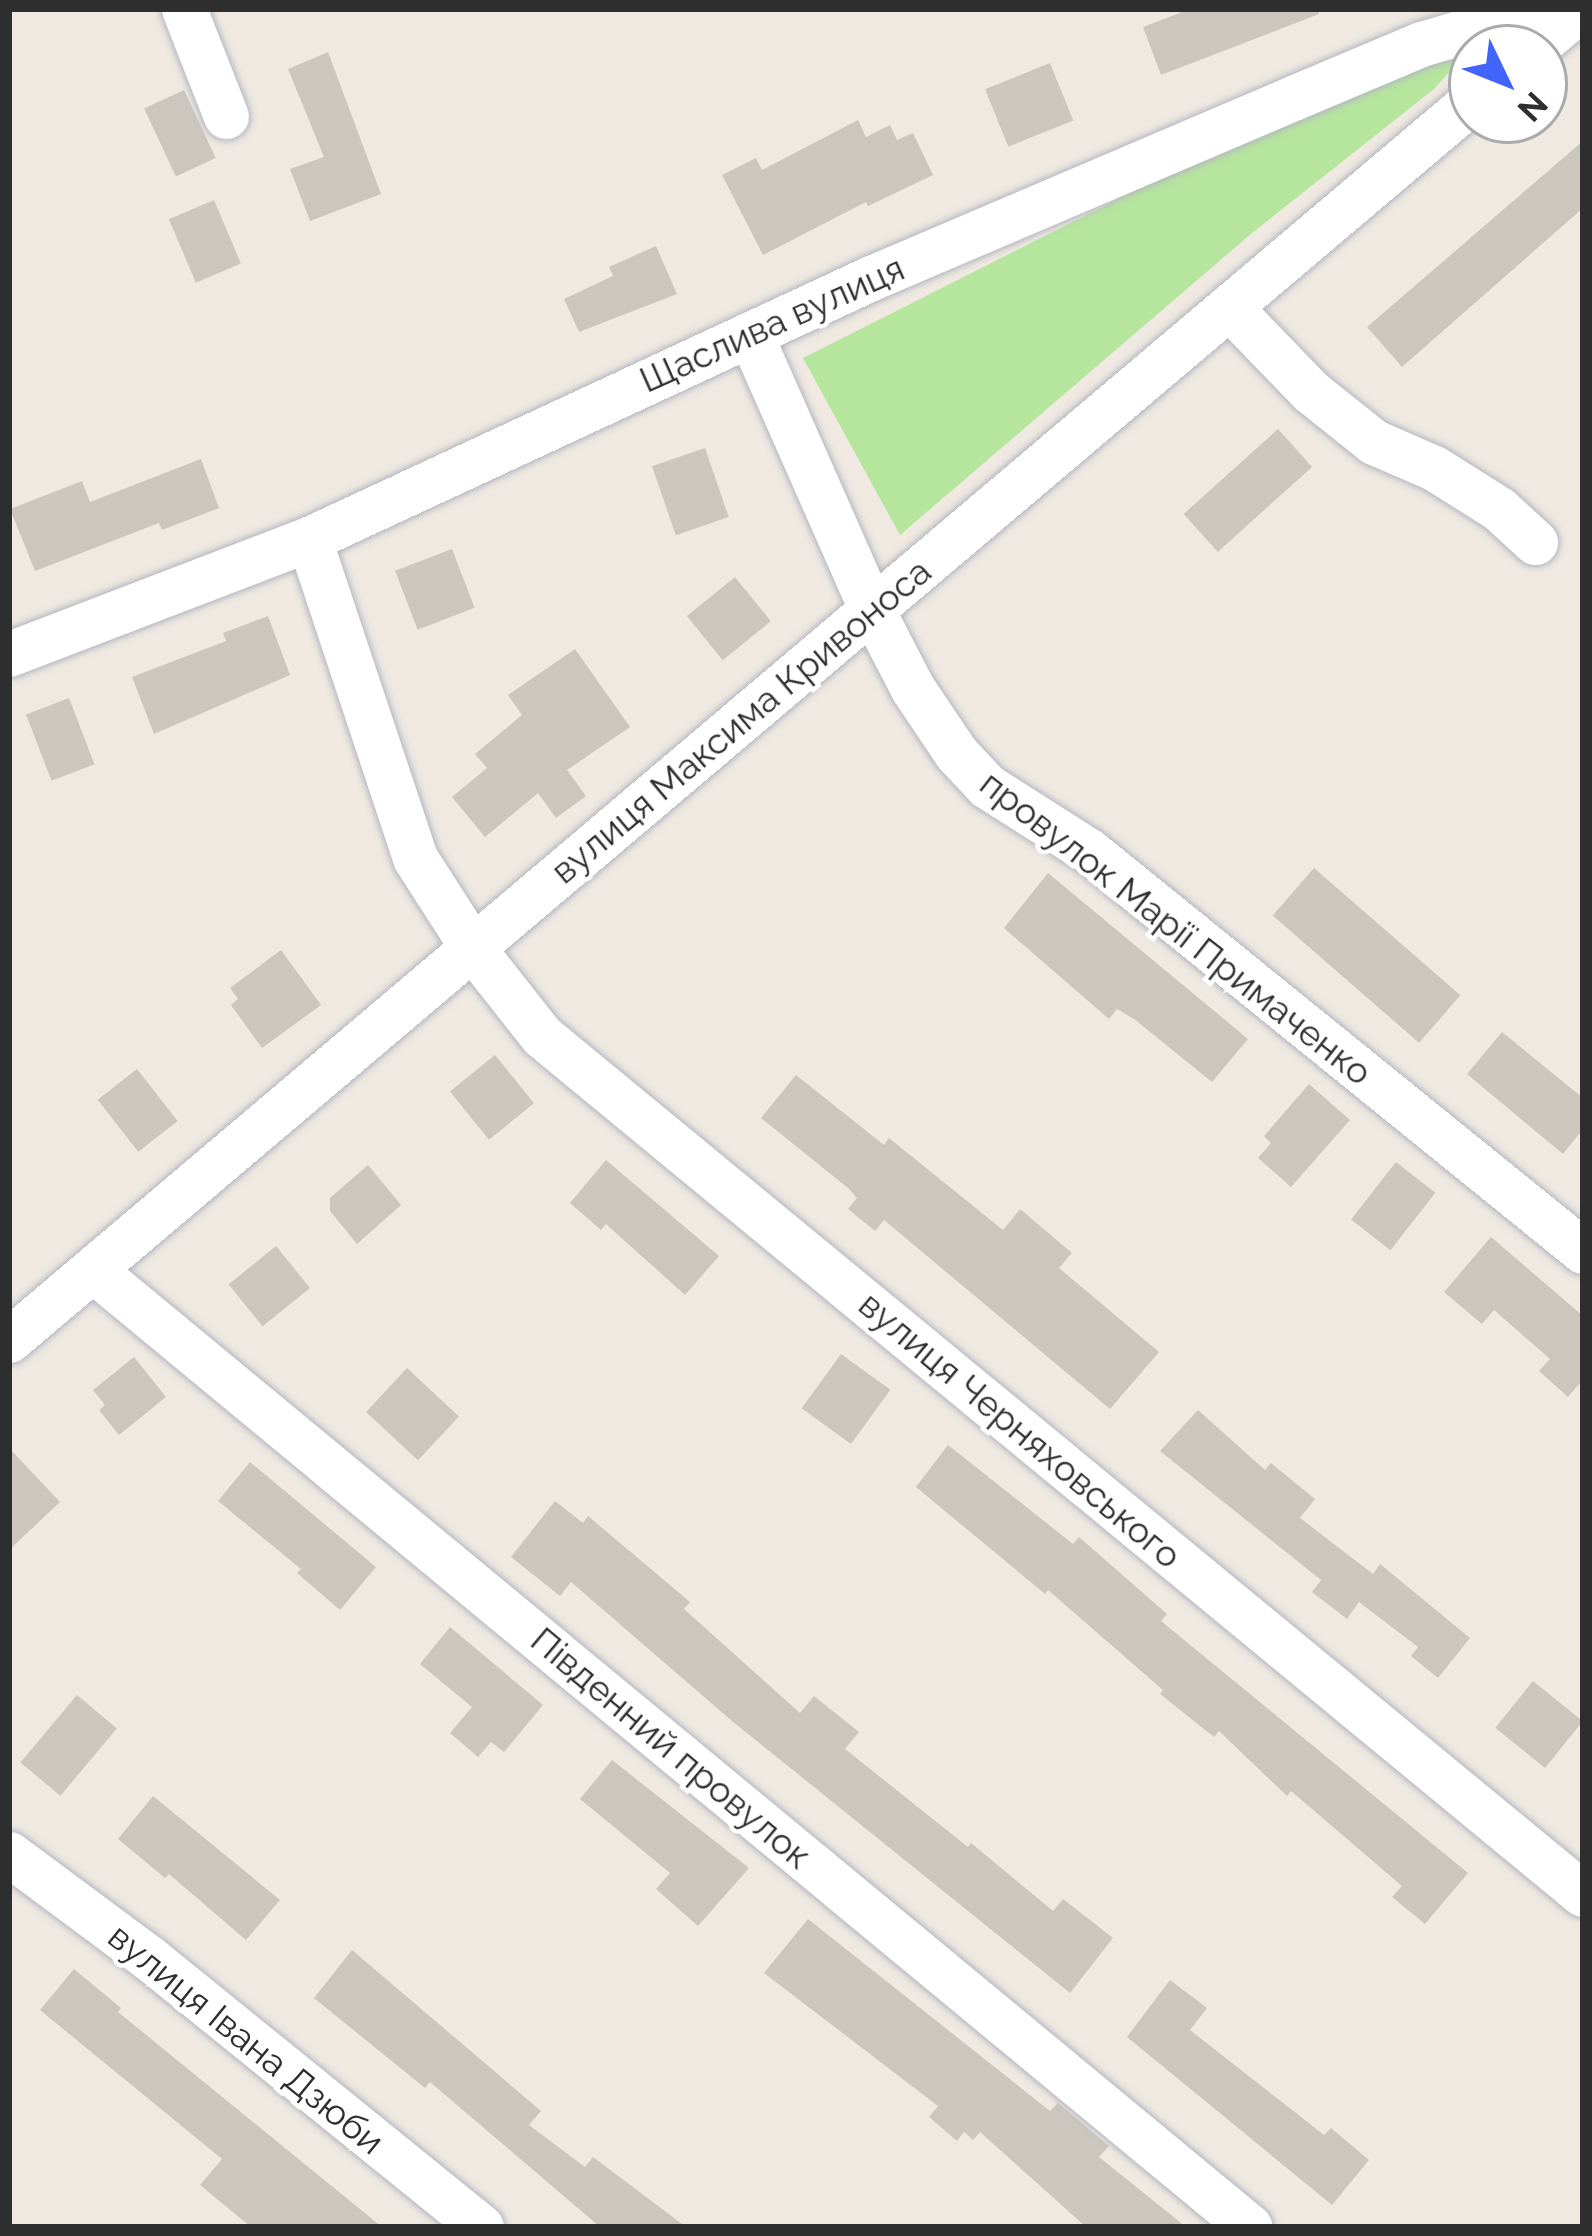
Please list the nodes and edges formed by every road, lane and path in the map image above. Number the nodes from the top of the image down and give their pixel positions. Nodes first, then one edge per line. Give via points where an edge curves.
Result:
1 (184, 9) edge
2 (1540, 9) edge
3 (1414, 27) edge
4 (226, 116) dead end
5 (1448, 121) edge
6 (1229, 307) junction
7 (750, 334) junction
8 (309, 539) junction
9 (1535, 542) dead end
10 (872, 610) junction
11 (9, 654) edge
12 (474, 950) junction
13 (1583, 1250) edge
14 (93, 1270) junction
15 (9, 1340) edge
16 (9, 1853) edge
17 (1583, 1894) edge
18 (481, 2227) edge
19 (1250, 2227) edge

1 - 4 street
2 - 3 street, Щаслива вулиця
3 - 7 street, Щаслива вулиця
5 - 6 street, вулиця Максима Кривоноса
6 - 9 street via 1310,391 1374,442 1434,468
6 - 10 street, вулиця Максима Кривоноса
7 - 8 street, Щаслива вулиця
7 - 10 street, провулок Марії Примаченко
8 - 11 street, Щаслива вулиця
8 - 12 street, вулиця Черняховського via 415,859
10 - 12 street, вулиця Максима Кривоноса
10 - 13 street, провулок Марії Примаченко via 913,689 987,785 1089,851
12 - 14 street, вулиця Максима Кривоноса
12 - 17 street, вулиця Черняховського via 542,1036
14 - 15 street, вулиця Максима Кривоноса
14 - 19 street, Південний провулок
16 - 18 street, вулиця Івана Дзюби

